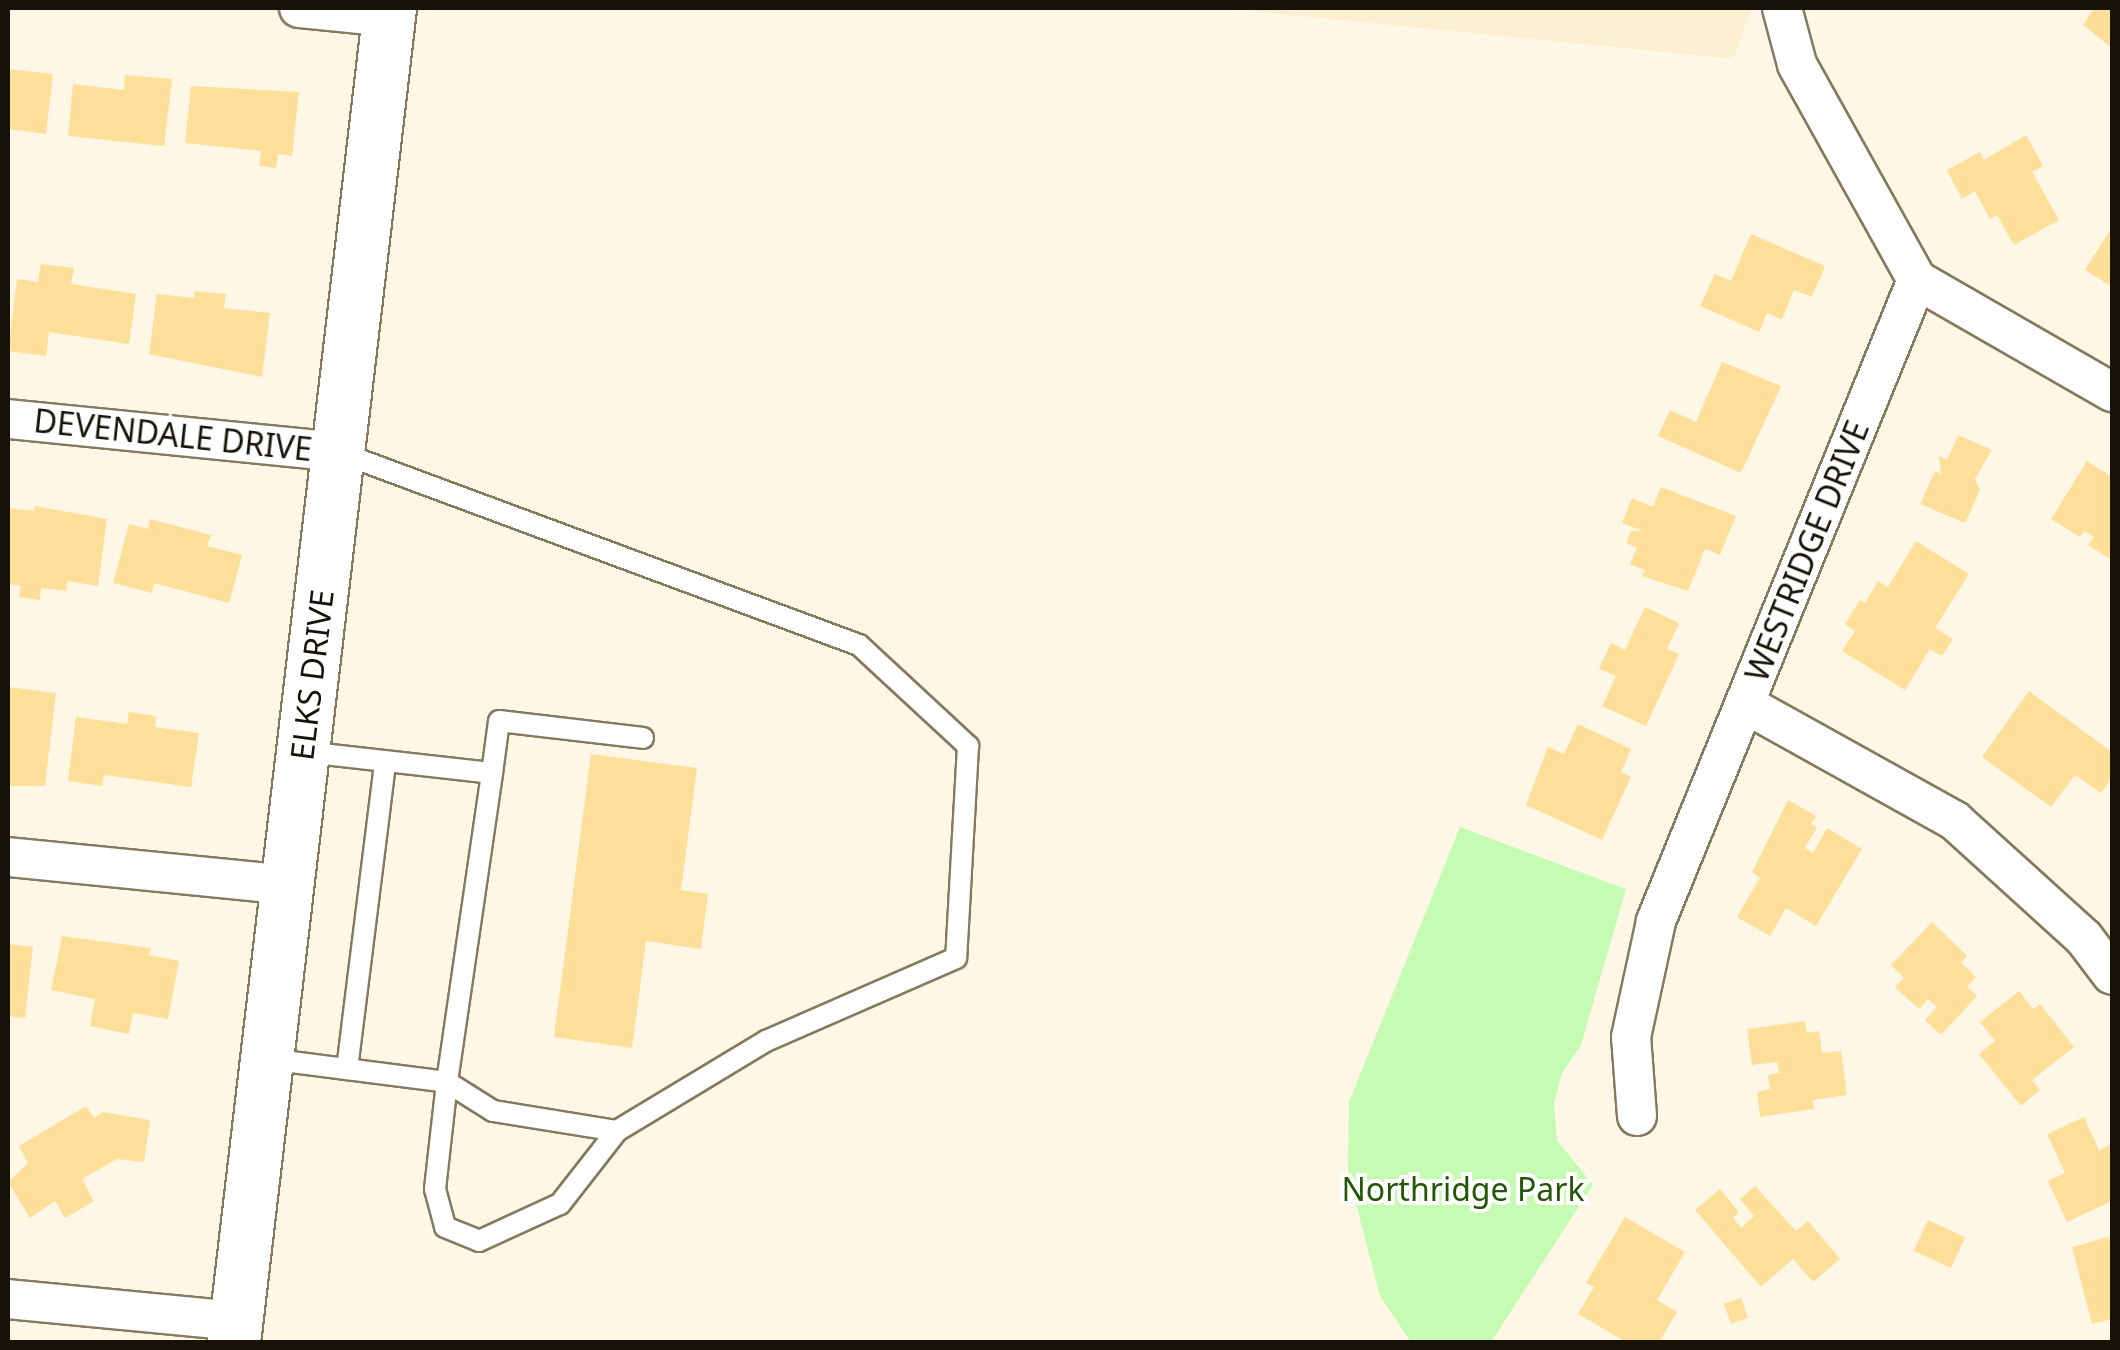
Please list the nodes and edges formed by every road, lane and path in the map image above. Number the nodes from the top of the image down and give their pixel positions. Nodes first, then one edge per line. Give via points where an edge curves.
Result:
1 (299, 8) edge
2 (1782, 8) edge
3 (390, 12) edge
4 (1917, 280) junction
5 (2112, 392) edge
6 (8, 418) edge
7 (339, 452) junction
8 (1745, 704) junction
9 (643, 738) dead end
10 (303, 752) junction
11 (385, 762) junction
12 (492, 773) junction
13 (8, 857) edge
14 (287, 885) junction
15 (2112, 975) edge
16 (267, 1058) junction
17 (348, 1069) junction
18 (447, 1082) junction
19 (1637, 1116) dead end
20 (617, 1132) junction
21 (8, 1298) edge
22 (236, 1332) edge

1 - 3 street
2 - 4 street via 1798,64
3 - 7 main road, ELKS DRIVE
4 - 5 street
4 - 8 street, WESTRIDGE DRIVE
6 - 7 street, DEVENDALE DRIVE
7 - 10 main road, ELKS DRIVE
7 - 20 lane via 859,644 968,746 956,958 766,1041
8 - 15 street via 1955,821 2084,938
8 - 19 street, WESTRIDGE DRIVE via 1656,921 1631,1037
9 - 12 lane via 498,721
10 - 11 lane
10 - 14 main road, ELKS DRIVE
11 - 12 lane
11 - 17 lane
12 - 18 lane
13 - 14 street
14 - 16 main road, ELKS DRIVE
16 - 17 lane
16 - 22 main road, ELKS DRIVE
17 - 18 lane
18 - 20 lane via 493,1111
18 - 20 lane via 435,1189 445,1227 479,1241 560,1204
21 - 22 street

